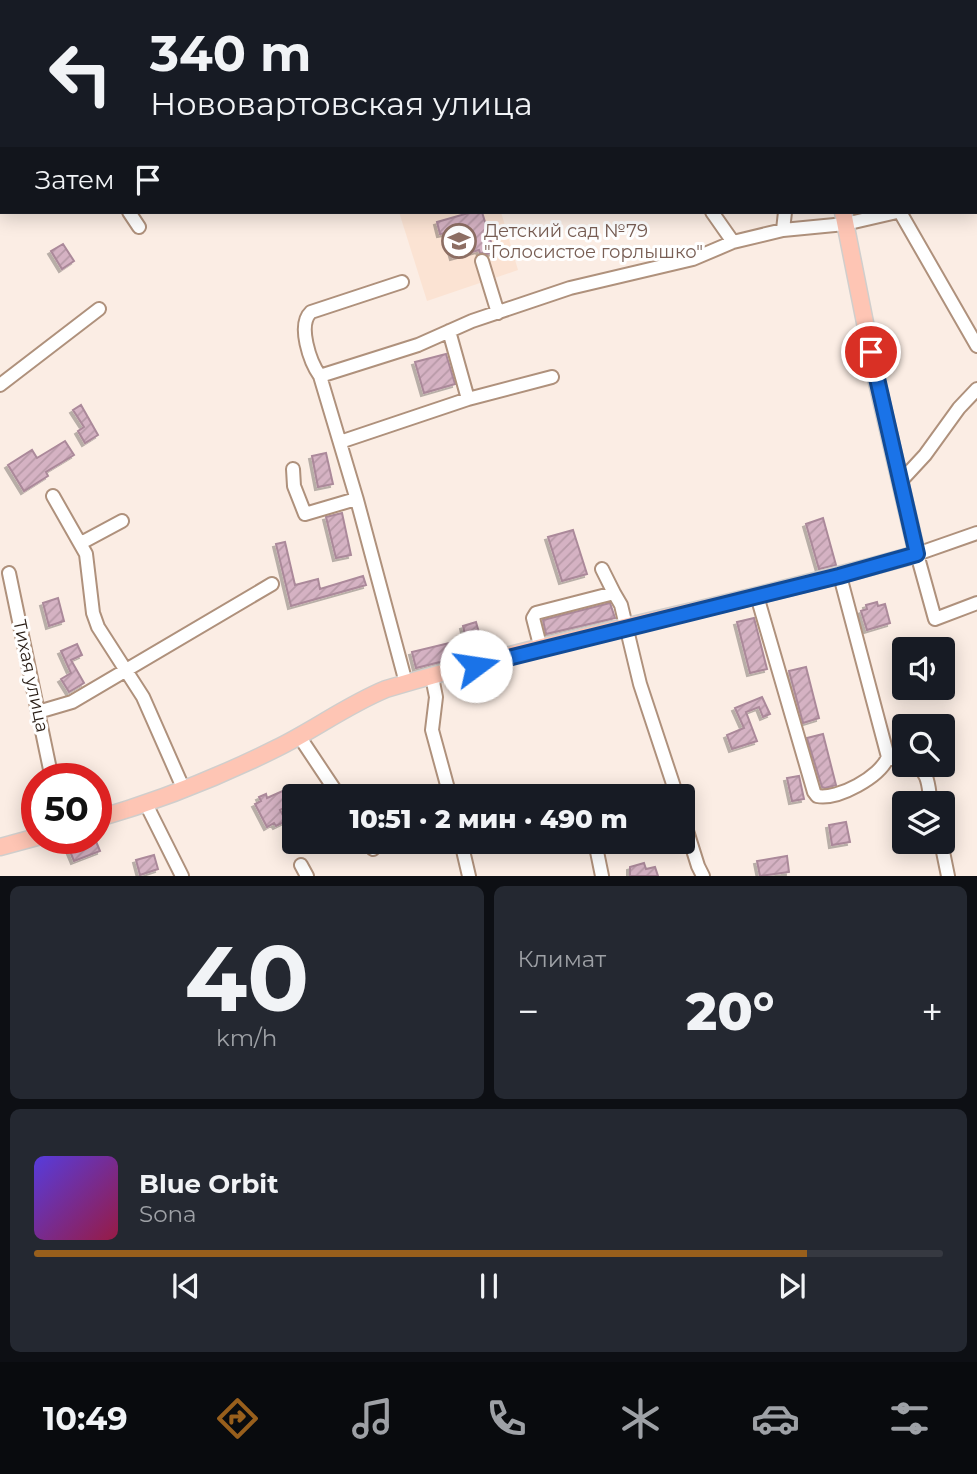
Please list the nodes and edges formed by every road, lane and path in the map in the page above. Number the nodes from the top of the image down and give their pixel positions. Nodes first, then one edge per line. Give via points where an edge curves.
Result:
1 (130, 214) edge
2 (713, 214) edge
3 (785, 214) edge
4 (881, 214) edge
5 (900, 214) edge
6 (844, 218) edge
7 (139, 227) dead end
8 (783, 230) junction
9 (733, 242) junction
10 (482, 261) dead end
11 (402, 282) dead end
12 (99, 309) dead end
13 (498, 313) junction
14 (449, 331) junction
15 (977, 346) edge
16 (320, 376) junction
17 (552, 377) dead end
18 (0, 385) edge
19 (977, 389) edge
20 (468, 399) junction
21 (340, 442) junction
22 (293, 469) dead end
23 (900, 482) junction
24 (53, 496) dead end
25 (356, 499) junction
26 (122, 521) dead end
27 (977, 533) edge
28 (81, 543) junction
29 (923, 552) junction
30 (602, 569) dead end
31 (9, 573) dead end
32 (839, 576) junction
33 (272, 584) dead end
34 (614, 593) junction
35 (757, 596) junction
36 (977, 603) edge
37 (627, 627) junction
38 (541, 649) junction
39 (126, 669) junction
40 (432, 677) junction
41 (406, 683) junction
42 (38, 712) junction
43 (299, 736) junction
44 (888, 757) junction
45 (892, 758) edge
46 (49, 763) edge
47 (331, 784) edge
48 (447, 784) edge
49 (673, 784) edge
50 (184, 790) junction
51 (146, 804) junction
52 (112, 814) edge
53 (21, 841) edge
54 (0, 847) edge
55 (695, 853) edge
56 (464, 854) edge
57 (597, 854) edge
58 (943, 854) edge
59 (182, 876) edge
60 (469, 876) edge
61 (602, 876) edge
62 (703, 876) edge
63 (948, 876) edge

1 - 7 street
2 - 9 street
3 - 8 street
4 - 6 street
5 - 15 street
6 - 8 street
6 - 23 main road
8 - 9 street
9 - 13 street via 693,259 570,288
10 - 13 street
11 - 16 street via 306,317 310,357
12 - 18 street
13 - 14 street
14 - 16 street
14 - 20 street
16 - 21 street
17 - 20 street
19 - 23 street
20 - 21 street
21 - 25 street
22 - 25 street via 305,514
23 - 29 main road
24 - 28 street
25 - 41 street
26 - 28 street
27 - 29 street
28 - 39 street via 98,627
29 - 32 main road
29 - 36 street via 935,619
30 - 34 street
31 - 42 street, Тихая улица
32 - 35 main road
32 - 44 street
33 - 39 street
34 - 37 street
34 - 38 street via 536,613 533,618
35 - 37 main road
35 - 44 street via 815,795 824,797 851,788 881,770
37 - 38 main road
37 - 49 street via 640,684
38 - 40 main road
39 - 42 street via 72,702
39 - 50 street
40 - 41 main road
40 - 48 street via 436,697 432,730
41 - 43 main road via 367,697
42 - 46 street, Тихая улица
43 - 47 street
43 - 50 main road
44 - 45 street
50 - 51 main road
51 - 52 main road
51 - 59 street
53 - 54 main road
55 - 62 street
56 - 60 street
57 - 61 street
58 - 63 street

